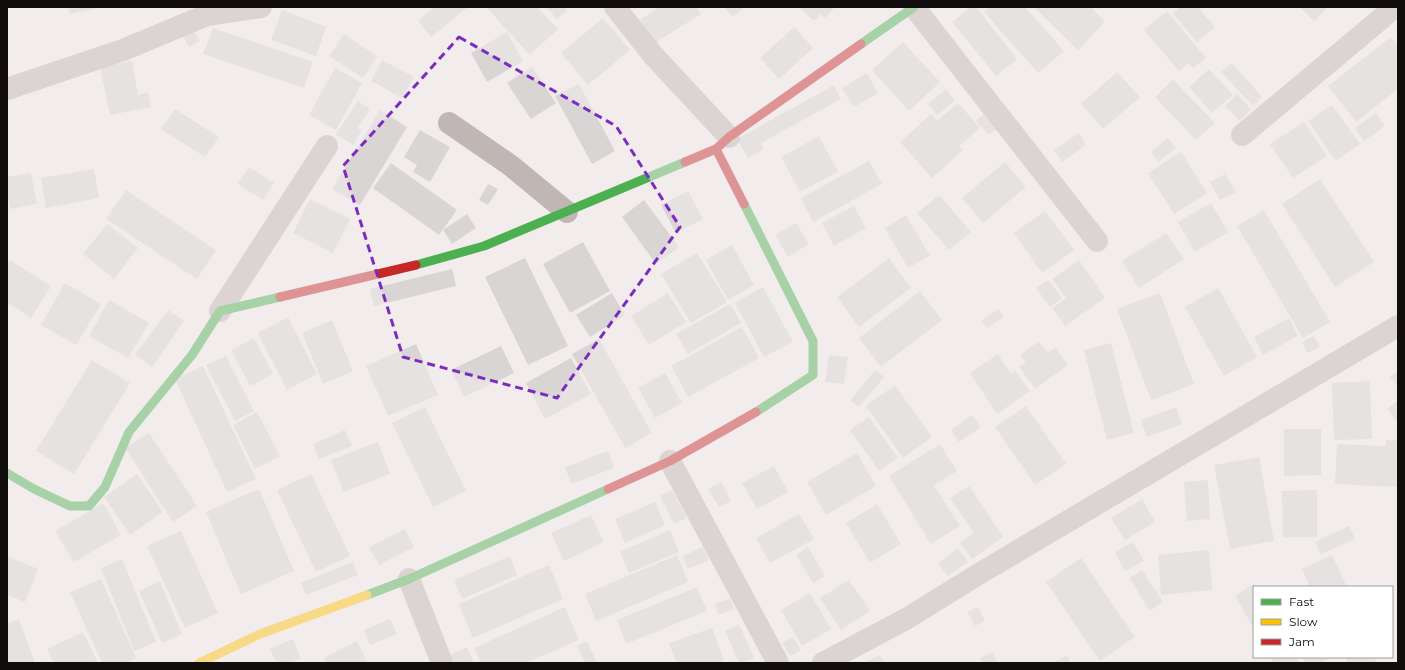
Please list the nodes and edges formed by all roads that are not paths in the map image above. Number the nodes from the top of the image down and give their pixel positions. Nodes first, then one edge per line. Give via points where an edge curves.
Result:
1 (261, 7) edge
2 (615, 7) edge
3 (914, 7) edge
4 (1395, 7) edge
5 (7, 89) edge
6 (449, 123) dead end
7 (1242, 135) dead end
8 (722, 143) junction
9 (327, 146) dead end
10 (567, 212) junction
11 (1097, 241) dead end
12 (220, 311) junction
13 (1398, 326) edge
14 (670, 461) junction
15 (7, 473) edge
16 (409, 579) junction
17 (199, 663) edge
18 (442, 663) edge
19 (778, 663) edge
20 (823, 663) edge

1 - 5 street via 207,15 123,50
2 - 8 street
3 - 8 street
3 - 11 street
4 - 7 street
6 - 10 street via 510,165
8 - 10 street
8 - 14 street via 813,341 813,374 756,412
9 - 12 street
10 - 12 street via 484,246 414,266
12 - 15 street via 192,355 128,432 105,487 89,506 70,506
13 - 20 street via 906,619
14 - 16 street
14 - 19 street
16 - 17 street via 260,634
16 - 18 street

